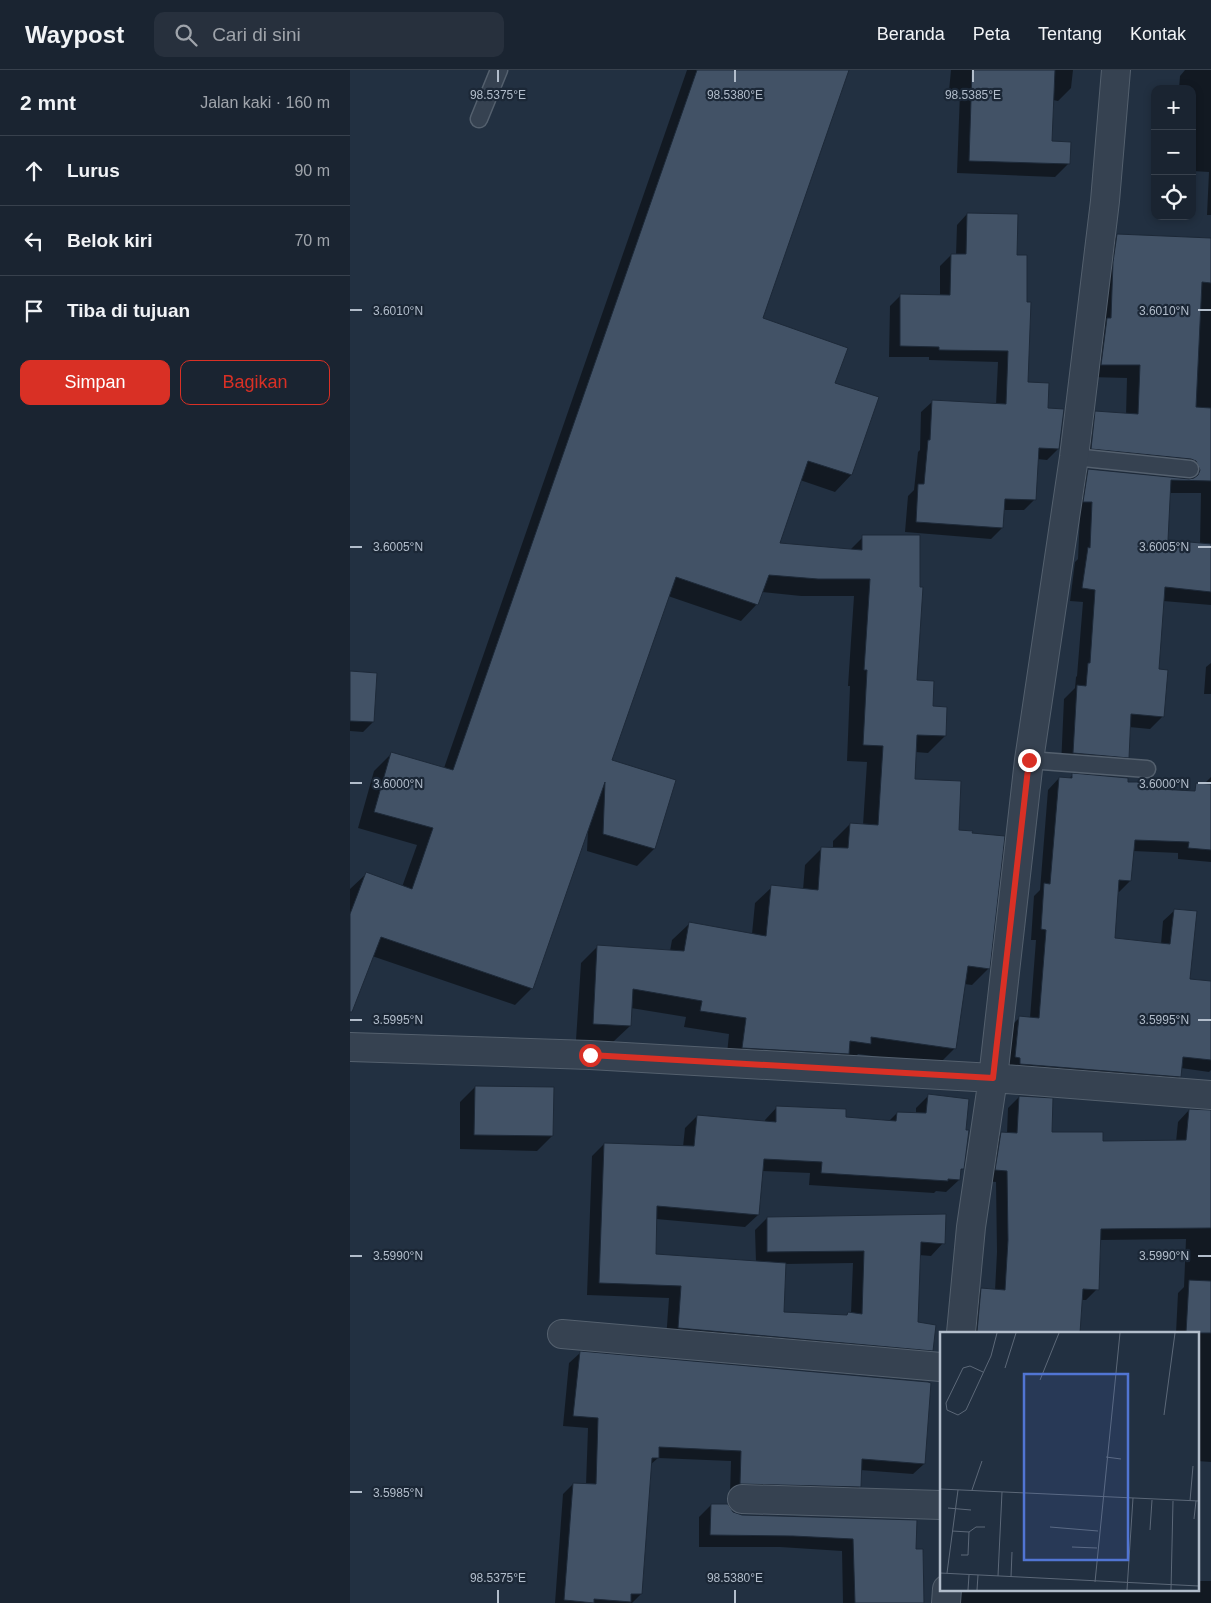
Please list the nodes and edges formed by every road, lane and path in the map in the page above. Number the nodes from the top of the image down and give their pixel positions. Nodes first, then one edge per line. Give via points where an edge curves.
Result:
1 (499, 70) edge
2 (1116, 70) edge
3 (479, 119) dead end
4 (1074, 458) junction
5 (1190, 469) dead end
6 (1029, 760) junction
7 (1146, 769) dead end
8 (350, 1047) edge
9 (993, 1078) junction
10 (1211, 1095) edge
11 (962, 1332) edge
12 (562, 1334) dead end
13 (940, 1367) edge
14 (742, 1499) dead end
15 (940, 1505) edge
16 (947, 1590) edge
17 (946, 1603) edge

1 - 3 lane
2 - 4 street via 1105,201
4 - 5 lane
4 - 6 street
6 - 7 lane
6 - 9 street
8 - 9 street via 590,1055
9 - 10 street
9 - 11 street via 971,1227
12 - 13 street
14 - 15 street
16 - 17 street

